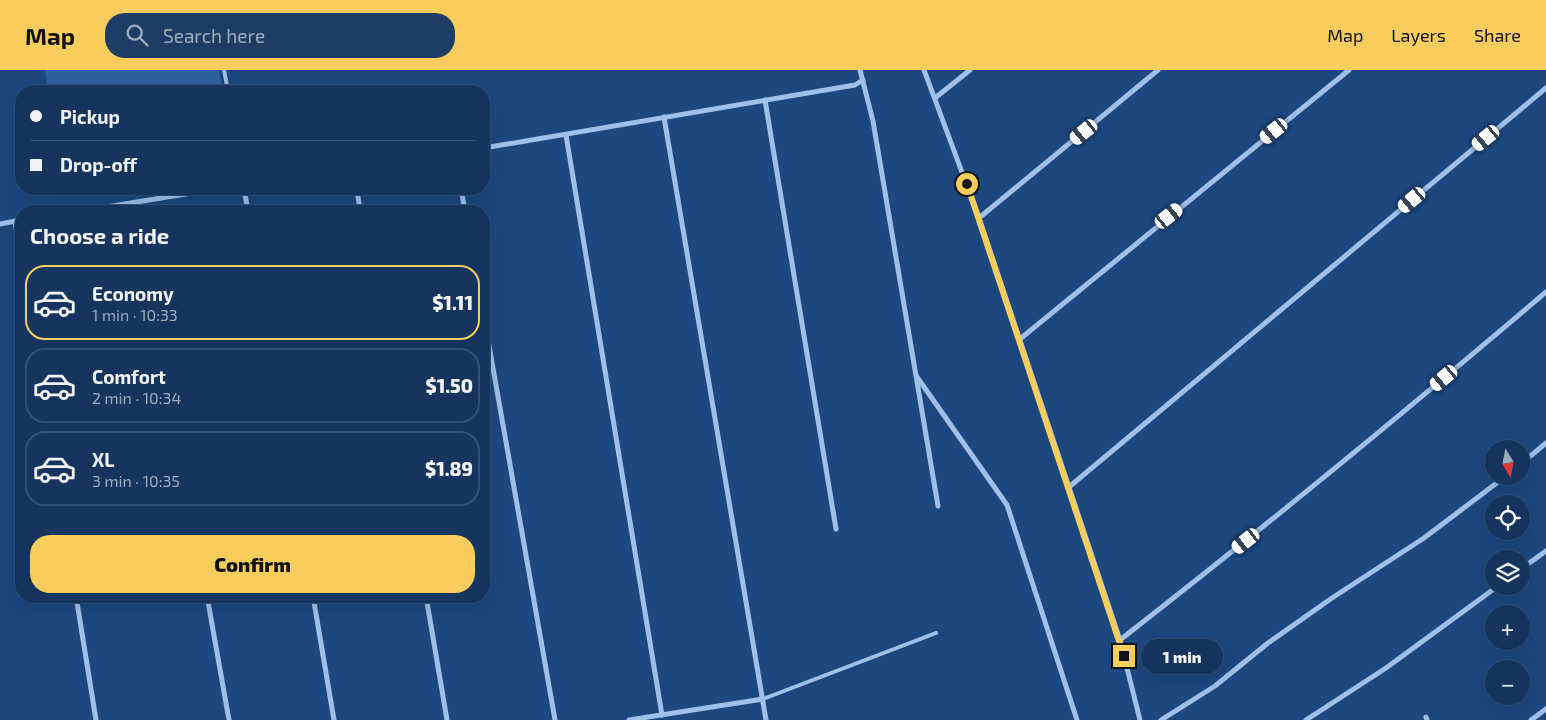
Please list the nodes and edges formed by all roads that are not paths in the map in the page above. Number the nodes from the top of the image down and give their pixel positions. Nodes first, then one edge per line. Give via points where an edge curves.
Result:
1 (224, 70) edge
2 (860, 70) edge
3 (924, 70) edge
4 (970, 70) edge
5 (1158, 70) edge
6 (1349, 70) edge
7 (863, 80) junction
8 (227, 85) edge
9 (1546, 88) edge
10 (935, 98) junction
11 (765, 100) junction
12 (664, 117) junction
13 (566, 135) junction
14 (490, 147) edge
15 (183, 195) edge
16 (138, 203) joint
17 (124, 205) edge
18 (980, 218) junction
19 (15, 221) edge
20 (0, 224) edge
21 (1546, 292) edge
22 (1020, 338) junction
23 (490, 351) edge
24 (916, 374) junction
25 (1546, 443) edge
26 (1530, 456) edge
27 (1494, 485) edge
28 (1069, 487) junction
29 (938, 506) dead end
30 (836, 529) dead end
31 (1546, 551) edge
32 (1530, 563) edge
33 (1486, 595) edge
34 (77, 603) edge
35 (208, 603) edge
36 (314, 603) edge
37 (427, 603) edge
38 (936, 633) dead end
39 (1120, 640) junction
40 (763, 699) junction
41 (1546, 709) edge
42 (662, 715) junction
43 (96, 720) edge
44 (229, 720) edge
45 (334, 720) edge
46 (447, 720) edge
47 (555, 720) edge
48 (629, 720) edge
49 (766, 720) edge
50 (1077, 720) edge
51 (1140, 720) edge
52 (1161, 720) edge
53 (1306, 720) edge
54 (1531, 720) edge

1 - 8 lane
2 - 7 street
3 - 10 street
4 - 10 street
5 - 18 street
6 - 22 street
7 - 11 street via 855,85
7 - 24 street via 873,121
9 - 28 street
10 - 18 street
11 - 12 street
11 - 30 street
12 - 13 street
12 - 40 street
13 - 14 street
13 - 42 street
15 - 16 street
16 - 17 street
18 - 22 street
19 - 20 street
21 - 39 street via 1372,440
22 - 28 street
23 - 47 street
24 - 29 street
24 - 50 street via 1007,505
25 - 26 street
27 - 52 street via 1424,538 1268,643 1215,686
28 - 39 street
31 - 32 street
33 - 53 street via 1386,668
34 - 43 street
35 - 44 street
36 - 45 street
37 - 46 street
38 - 40 lane
39 - 51 street
40 - 42 street
40 - 49 street
41 - 54 street
42 - 48 street

